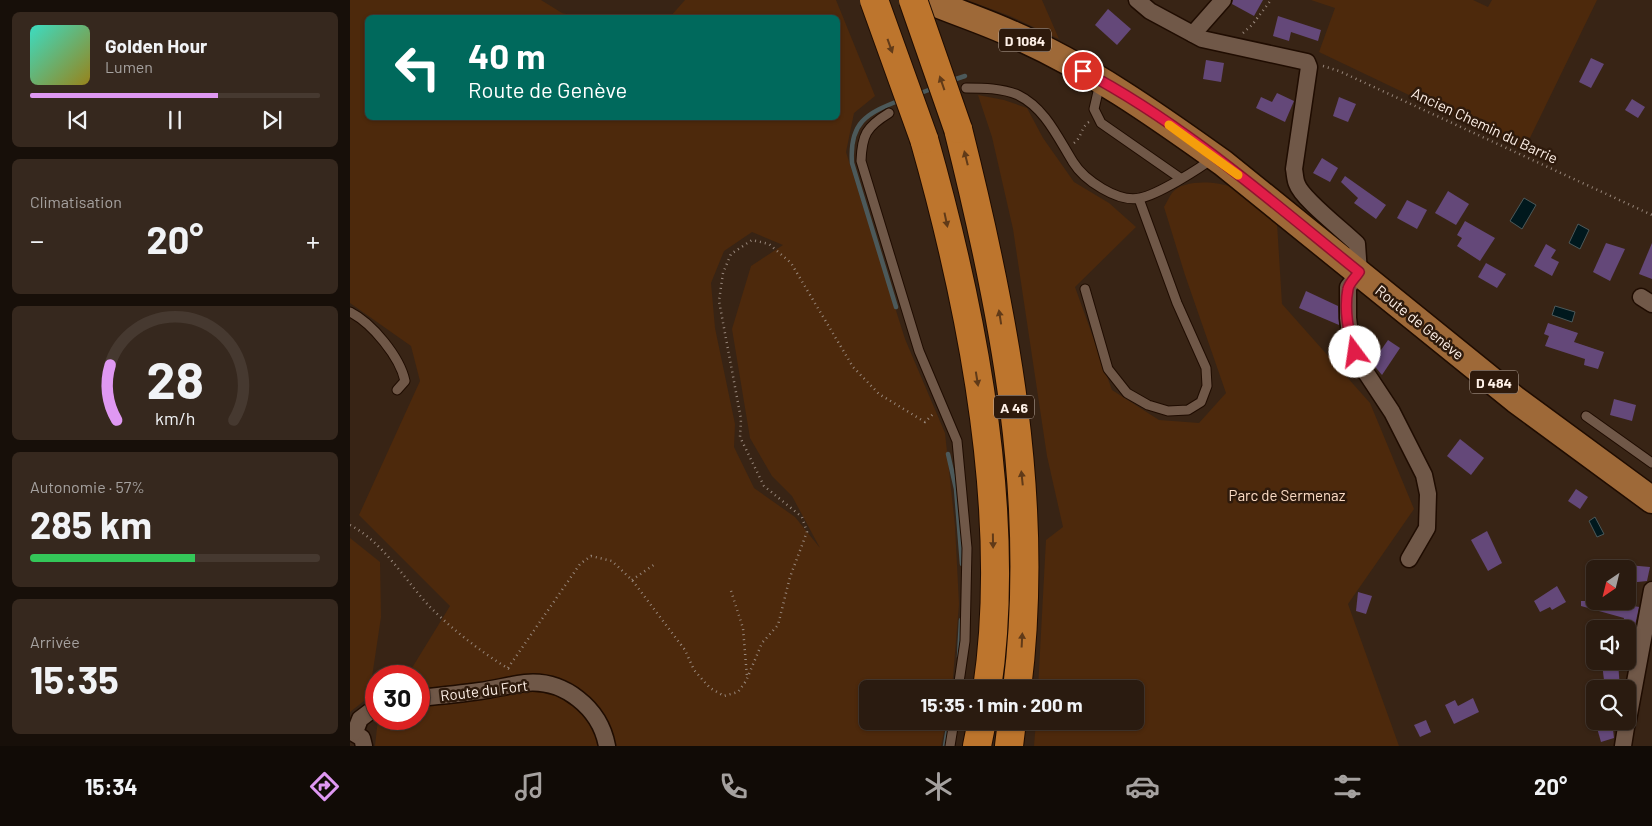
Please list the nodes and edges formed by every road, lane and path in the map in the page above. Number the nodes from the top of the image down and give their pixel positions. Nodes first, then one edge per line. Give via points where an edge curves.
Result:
1 (874, 0) edge
2 (913, 0) edge
3 (927, 0) edge
4 (1137, 0) edge
5 (1223, 0) edge
6 (1271, 0) edge
7 (1192, 34) junction
8 (1234, 45) junction
9 (1307, 62) junction
10 (1110, 86) junction
11 (966, 88) dead end
12 (889, 113) dead end
13 (1096, 116) junction
14 (1066, 150) junction
15 (1214, 156) junction
16 (1180, 178) junction
17 (1139, 199) junction
18 (1652, 214) edge
19 (1359, 272) junction
20 (1084, 289) dead end
21 (350, 312) edge
22 (397, 390) dead end
23 (942, 405) junction
24 (1586, 416) dead end
25 (1652, 463) edge
26 (1652, 500) edge
27 (350, 525) edge
28 (1409, 559) dead end
29 (655, 564) dead end
30 (632, 580) junction
31 (1652, 590) edge
32 (732, 591) dead end
33 (508, 668) junction
34 (747, 678) junction
35 (959, 680) edge
36 (988, 680) edge
37 (1018, 680) edge
38 (1635, 680) edge
39 (526, 683) junction
40 (430, 697) edge
41 (365, 716) edge
42 (953, 730) edge
43 (980, 730) edge
44 (1011, 730) edge
45 (1626, 730) edge
46 (352, 731) edge
47 (364, 746) edge
48 (607, 746) edge
49 (950, 746) edge
50 (977, 746) edge
51 (1009, 746) edge
52 (1623, 746) edge

1 -> 36 highway, A 46, bridge via 924,139 944,209 969,324 984,424 992,510 994,593
37 -> 2 highway, A 46, bridge via 1026,568 1023,491 1013,397 997,300 958,129
3 - 10 main road, Route de Genève / D 1084 via 1013,34
4 - 7 street via 1150,11
5 - 7 street
6 - 8 path
7 - 8 street
8 - 9 street
9 - 18 path, Ancien Chemin du Barrie via 1339,71
9 - 19 street via 1309,67 1294,169 1297,186 1357,244
10 - 13 lane via 1094,109
10 - 15 main road, Route de Genève / D 484
11 - 14 lane via 988,88 1018,95 1036,108
12 - 23 lane via 871,124 862,144 861,161 919,351
13 - 14 path via 1084,125 1079,139
13 - 16 lane via 1101,123
14 - 17 lane via 1074,164 1098,186 1119,198
15 - 16 lane
15 - 19 main road, Route de Genève / D 484
16 - 17 lane
17 - 20 lane via 1177,303 1206,368 1207,386 1201,402 1188,410 1168,411 1148,406 1127,392 1108,369
19 - 26 main road, Route de Genève / D 484 via 1516,400
19 - 28 street via 1348,287 1351,342 1359,362 1392,412 1424,475 1428,494 1427,528
21 - 22 lane via 372,328 402,367 405,381
23 - 34 path via 925,422 880,394 852,368 791,263 769,244 752,240 731,254 723,273 719,301 741,419 740,437 764,486 802,517 807,532 790,577 778,625 762,643
23 - 35 lane via 957,441 967,548 965,641
24 - 25 lane
27 - 33 path via 371,538 431,608 470,642
29 - 30 path
30 - 33 path via 612,561 591,556 580,564
30 - 34 path via 710,688 724,696 738,692
31 - 38 street
32 - 34 path via 743,628
33 - 39 path
39 - 40 street, Route du Fort
39 - 48 street, Route du Fort via 565,690 598,718
41 - 46 street
42 - 49 lane
43 - 50 highway
44 - 51 highway
45 - 52 street
46 - 47 street via 362,738

